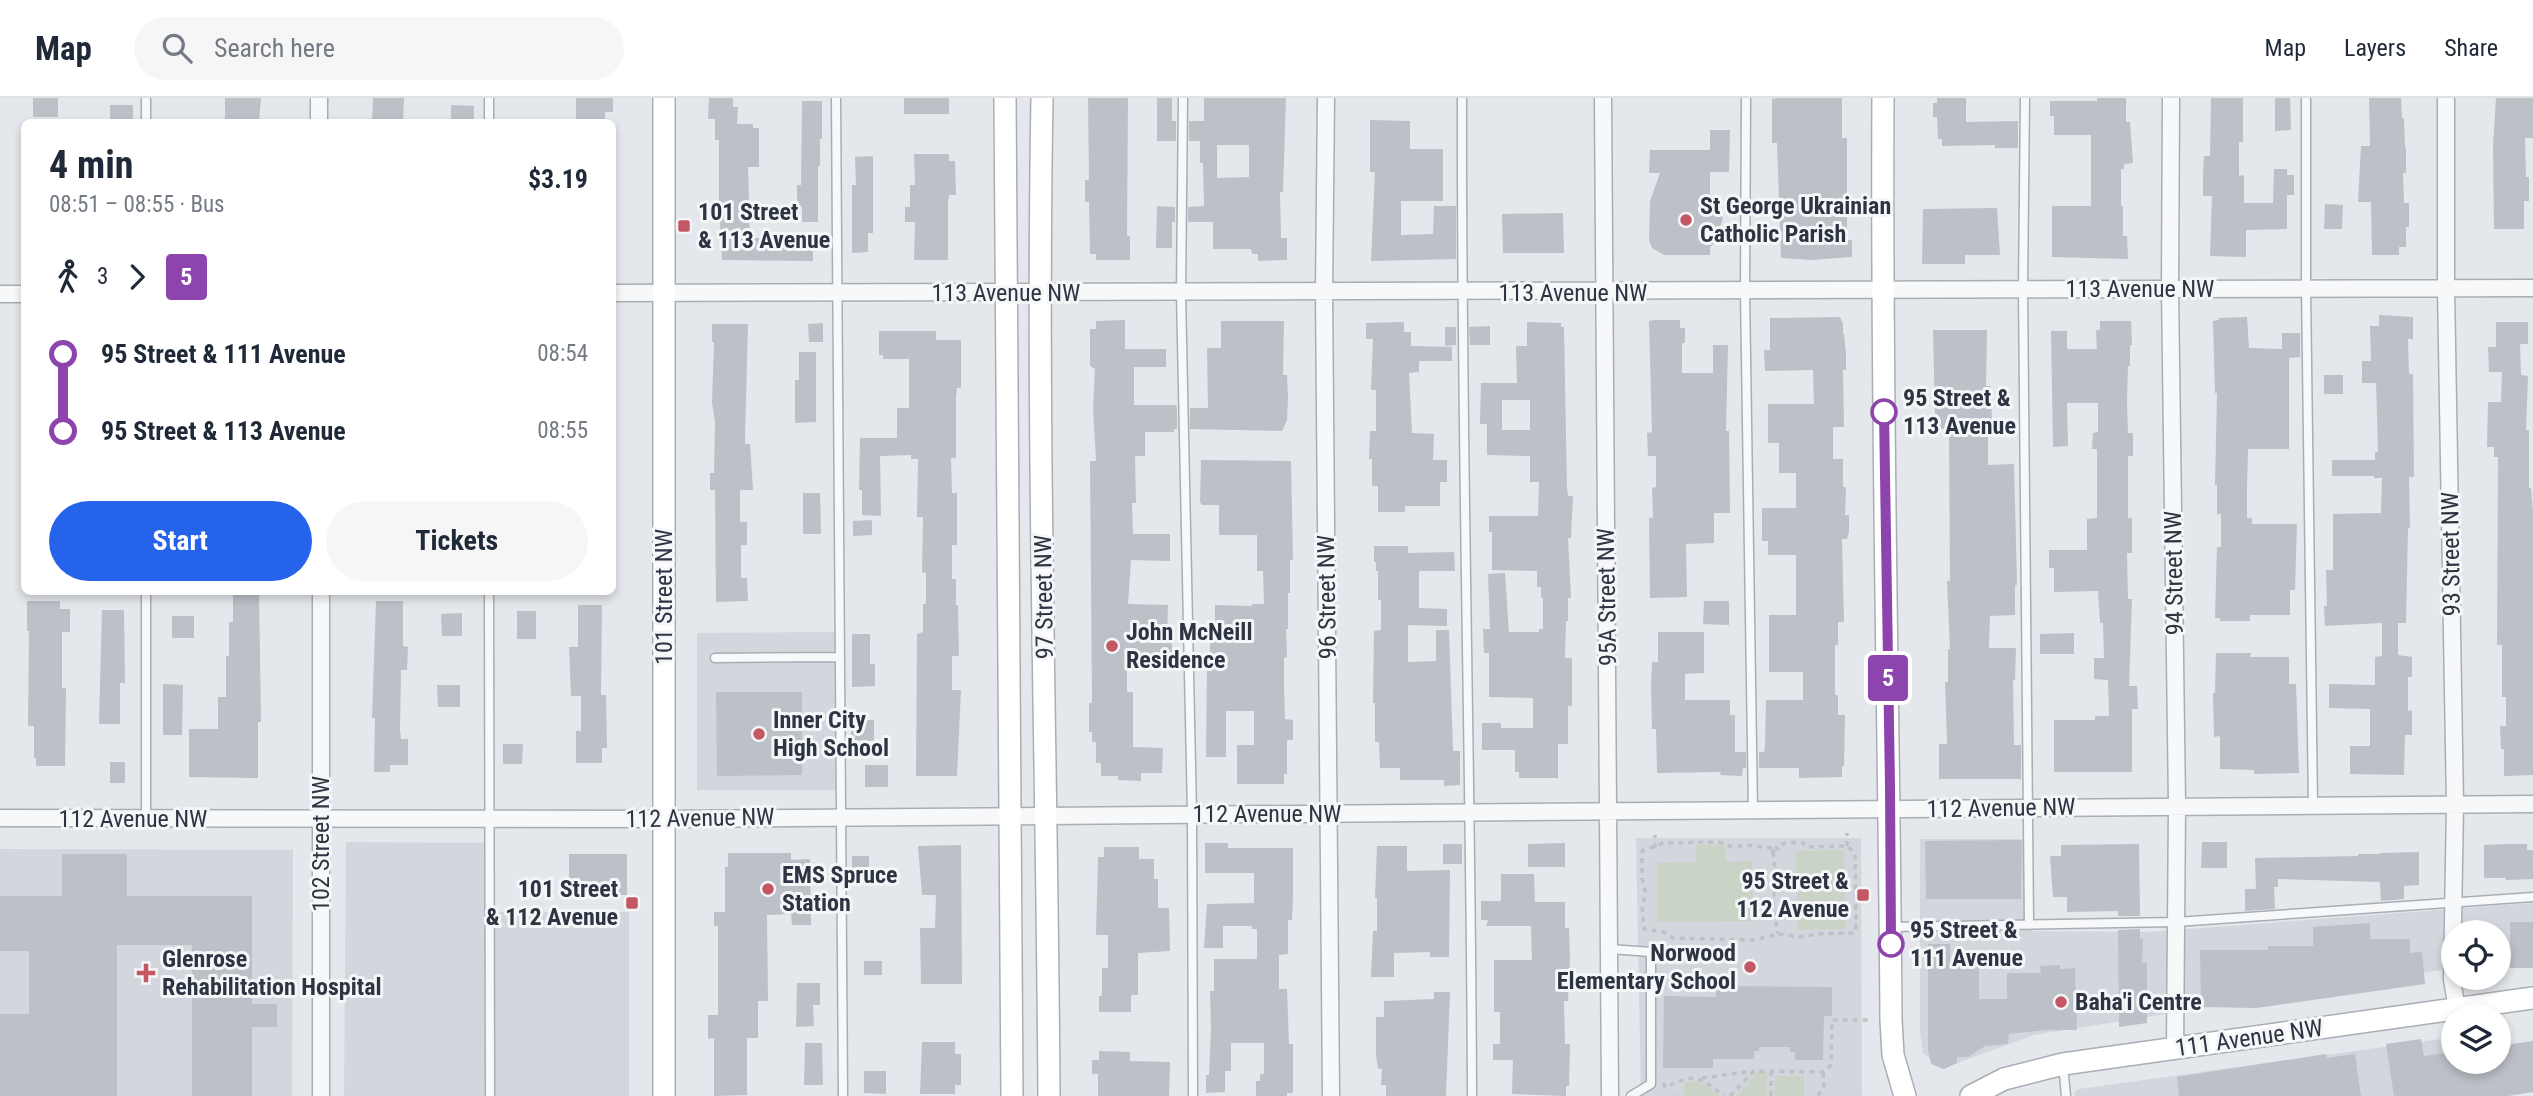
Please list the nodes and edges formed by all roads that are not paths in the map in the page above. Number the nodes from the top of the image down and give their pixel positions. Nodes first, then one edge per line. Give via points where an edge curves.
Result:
1 (146, 98) edge
2 (319, 98) edge
3 (489, 98) edge
4 (664, 98) edge
5 (836, 98) edge
6 (1005, 98) edge
7 (1042, 98) edge
8 (1183, 98) edge
9 (1326, 98) edge
10 (1462, 98) edge
11 (1603, 98) edge
12 (1746, 98) edge
13 (1883, 98) edge
14 (2025, 98) edge
15 (2171, 98) edge
16 (2306, 98) edge
17 (2446, 98) edge
18 (146, 119) edge
19 (319, 119) edge
20 (489, 119) edge
21 (2306, 288) junction
22 (2446, 288) junction
23 (2533, 288) edge
24 (2023, 289) junction
25 (2170, 289) junction
26 (1881, 290) junction
27 (1745, 292) junction
28 (616, 293) edge
29 (663, 293) junction
30 (838, 293) junction
31 (1004, 293) junction
32 (1039, 293) junction
33 (1181, 293) junction
34 (1324, 293) junction
35 (1462, 293) junction
36 (1603, 293) junction
37 (0, 294) edge
38 (21, 294) edge
39 (146, 595) edge
40 (321, 595) edge
41 (489, 595) edge
42 (840, 657) junction
43 (715, 658) dead end
44 (2455, 804) junction
45 (2533, 804) edge
46 (2177, 805) junction
47 (2313, 805) junction
48 (2028, 807) junction
49 (1891, 810) junction
50 (1609, 811) junction
51 (1753, 811) junction
52 (1471, 812) junction
53 (1192, 814) junction
54 (1329, 814) junction
55 (1012, 815) junction
56 (1047, 815) junction
57 (841, 816) junction
58 (0, 818) edge
59 (489, 818) junction
60 (321, 819) junction
61 (664, 819) junction
62 (146, 820) junction
63 (2533, 897) edge
64 (2452, 904) junction
65 (2176, 922) junction
66 (2029, 925) junction
67 (1891, 927) junction
68 (1610, 948) junction
69 (2533, 998) edge
70 (2456, 1004) edge
71 (2492, 1004) edge
72 (2441, 1011) edge
73 (2175, 1049) junction
74 (2063, 1064) junction
75 (2000, 1087) edge
76 (321, 1096) edge
77 (490, 1096) edge
78 (664, 1096) edge
79 (843, 1096) edge
80 (1013, 1096) edge
81 (1049, 1096) edge
82 (1193, 1096) edge
83 (1331, 1096) edge
84 (1472, 1096) edge
85 (1610, 1096) edge
86 (1631, 1096) edge
87 (1905, 1096) edge
88 (1970, 1096) edge
89 (2066, 1096) edge

1 - 18 lane
2 - 19 street
3 - 20 lane
4 - 29 main road, 101 Street NW
5 - 30 lane
6 - 31 main road, 97 Street NW
7 - 32 main road, 97 Street NW
8 - 33 lane
9 - 34 street, 96 Street NW
10 - 35 lane
11 - 36 street, 95A Street NW
12 - 27 lane
13 - 26 main road
14 - 24 lane
15 - 25 street, 94 Street NW
16 - 21 lane
17 - 22 street, 93 Street NW
21 - 22 street, 113 Avenue NW
21 - 25 street, 113 Avenue NW
21 - 47 lane
22 - 23 street, 113 Avenue NW
22 - 44 street, 93 Street NW
24 - 25 street, 113 Avenue NW
24 - 26 street, 113 Avenue NW
24 - 48 lane
25 - 46 street, 94 Street NW
26 - 27 street, 113 Avenue NW
26 - 49 main road
27 - 36 street, 113 Avenue NW
27 - 51 lane
28 - 29 street, 113 Avenue NW
29 - 30 street, 113 Avenue NW
29 - 61 main road, 101 Street NW
30 - 31 street, 113 Avenue NW
30 - 42 lane
31 - 32 street, 113 Avenue NW
31 - 55 main road, 97 Street NW
32 - 33 street, 113 Avenue NW
32 - 56 main road, 97 Street NW
33 - 34 street, 113 Avenue NW
33 - 53 lane
34 - 35 street, 113 Avenue NW
34 - 54 street, 96 Street NW
35 - 36 street, 113 Avenue NW
35 - 52 lane
36 - 50 street, 95A Street NW
37 - 38 street
39 - 62 lane
40 - 60 street, 102 Street NW
41 - 59 lane
42 - 43 lane
42 - 57 lane
44 - 45 street, 112 Avenue NW
44 - 47 street, 112 Avenue NW
44 - 64 street, 93 Street NW
46 - 47 street, 112 Avenue NW
46 - 48 street, 112 Avenue NW
46 - 65 street, 94 Street NW
48 - 49 street, 112 Avenue NW
48 - 66 lane
49 - 51 street, 112 Avenue NW
49 - 67 main road
50 - 51 street, 112 Avenue NW
50 - 52 street, 112 Avenue NW
50 - 68 street, 95A Street NW
52 - 54 street, 112 Avenue NW
52 - 84 lane
53 - 54 street, 112 Avenue NW
53 - 56 street, 112 Avenue NW
53 - 82 lane
54 - 83 street, 96 Street NW
55 - 56 street, 112 Avenue NW
55 - 57 street, 112 Avenue NW
55 - 80 main road, 97 Street NW
56 - 81 main road, 97 Street NW
57 - 61 street, 112 Avenue NW
57 - 79 lane
58 - 62 street, 112 Avenue NW
59 - 60 street, 112 Avenue NW
59 - 61 street, 112 Avenue NW
59 - 77 lane
60 - 62 street, 112 Avenue NW
60 - 76 street, 102 Street NW
61 - 78 main road, 101 Street NW
63 - 64 lane
64 - 65 lane
64 - 70 street, 93 Street NW
65 - 66 lane
65 - 73 street, 94 Street NW
66 - 67 lane
67 - 87 main road via 1893,1055
68 - 85 street, 95A Street NW
68 - 86 lane via 1651,952 1651,1084
69 - 71 main road, 111 Avenue NW
72 - 73 main road, 111 Avenue NW
73 - 74 main road, 111 Avenue NW
74 - 75 main road, 111 Avenue NW
74 - 89 lane
75 - 88 main road, 111 Avenue NW

